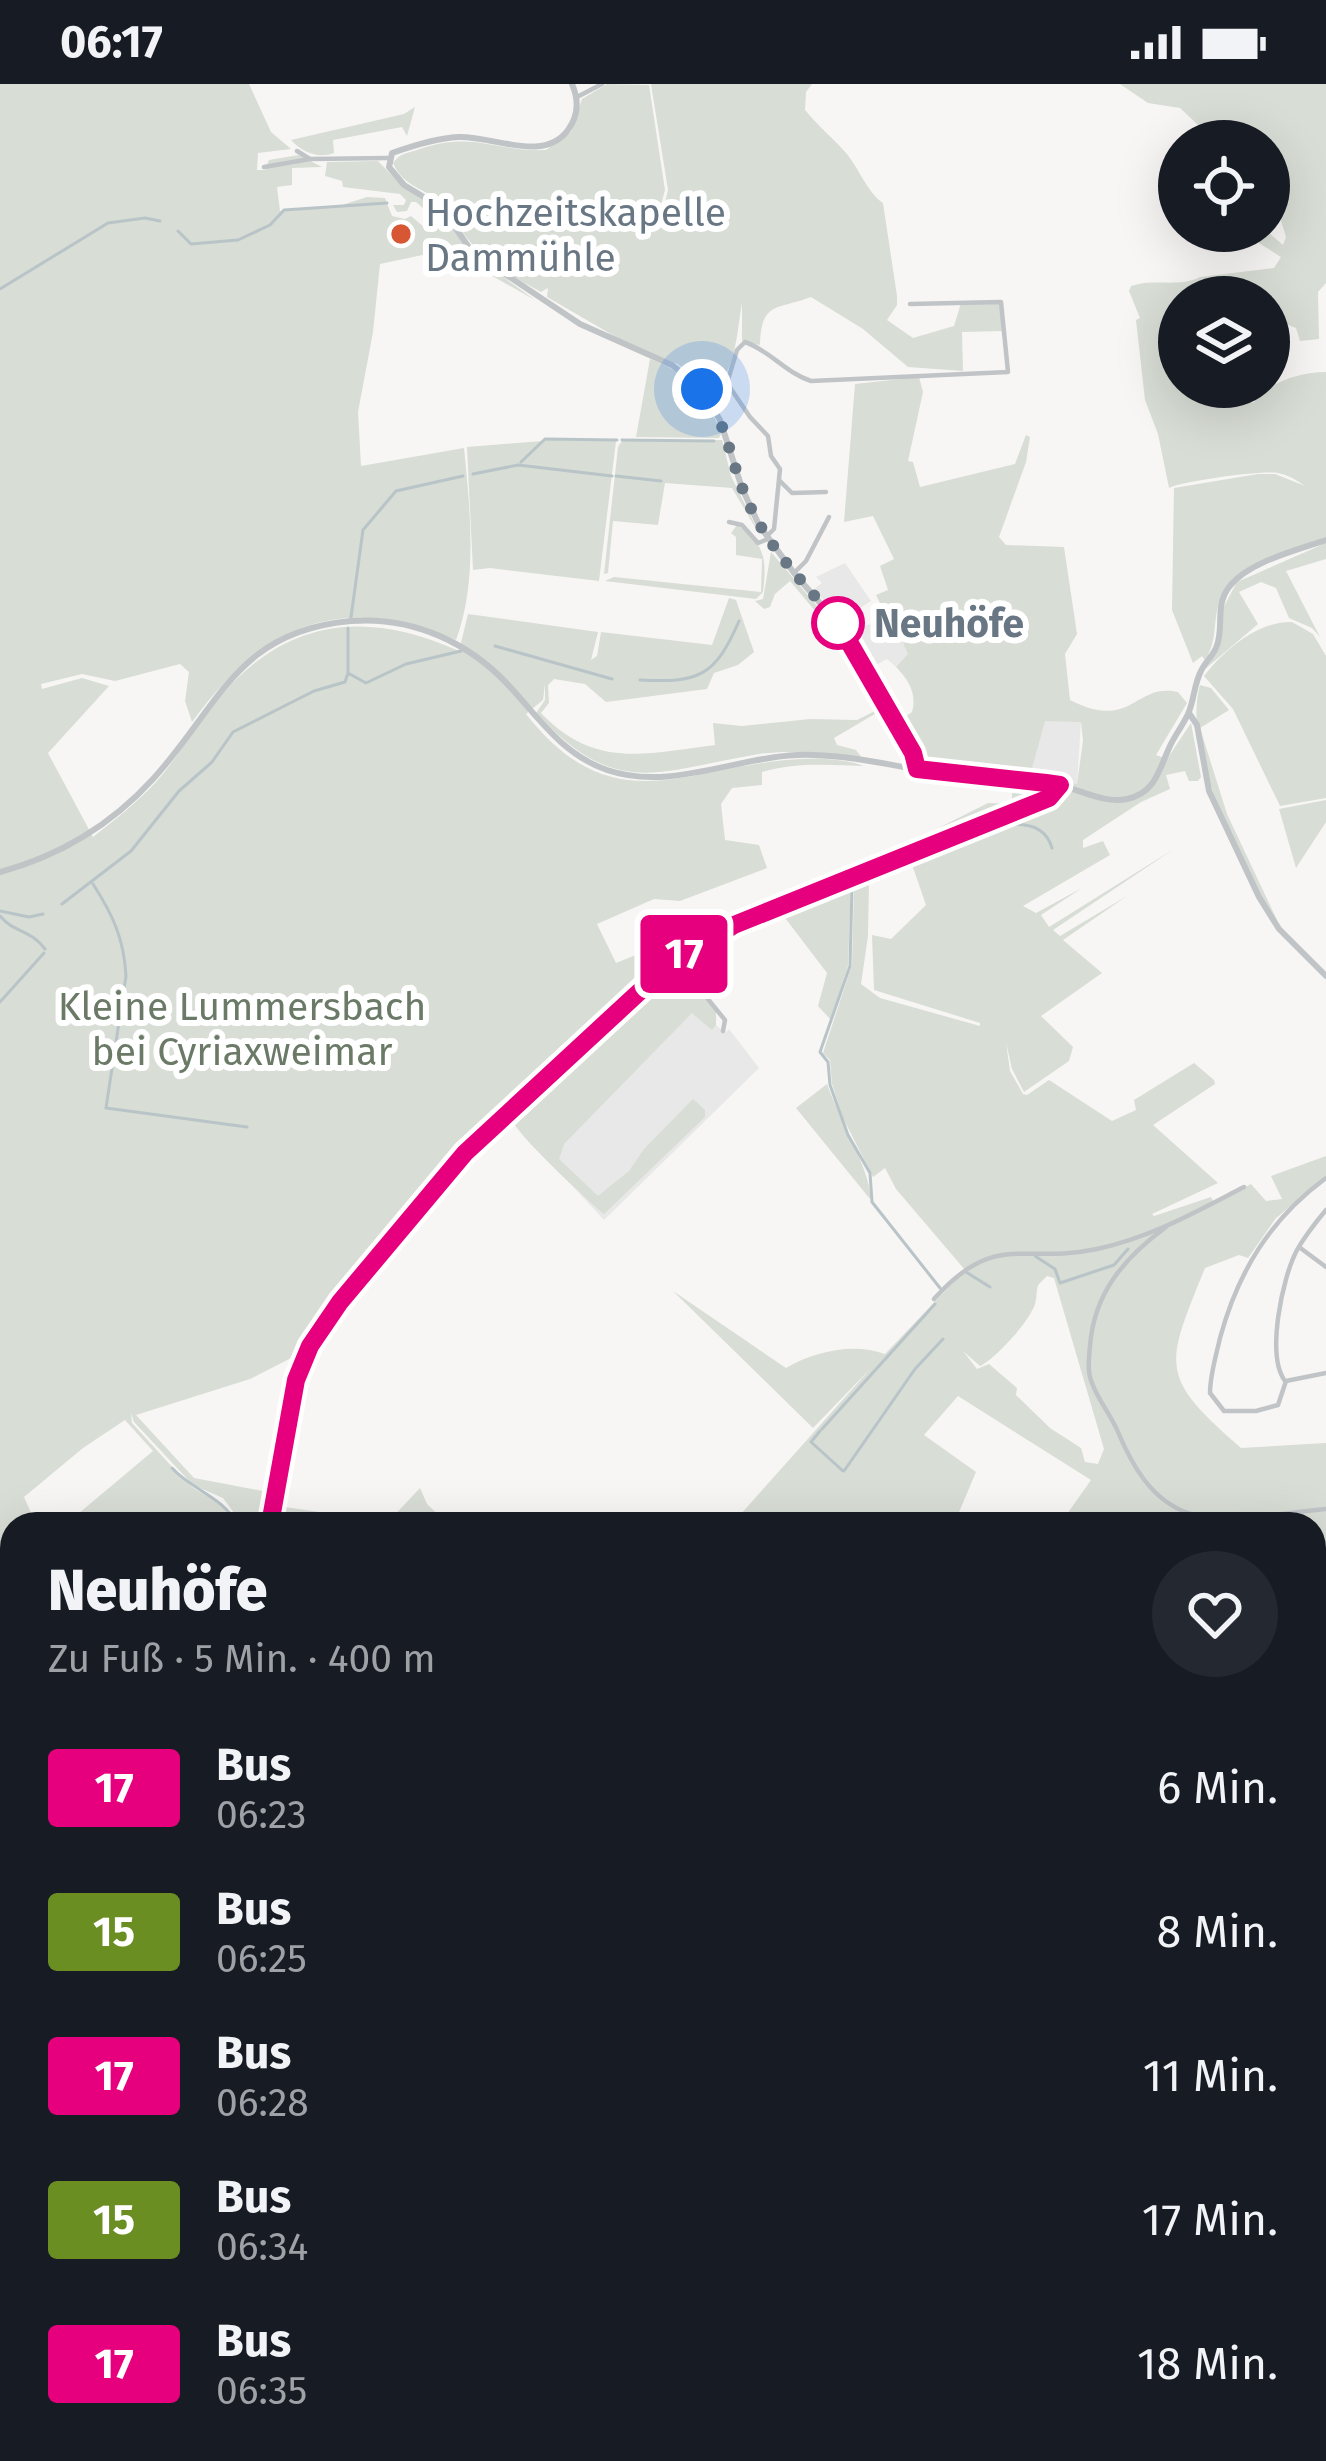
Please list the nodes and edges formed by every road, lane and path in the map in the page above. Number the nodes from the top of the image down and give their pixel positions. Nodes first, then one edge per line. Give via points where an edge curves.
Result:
1 (572, 84) edge
2 (602, 84) edge
3 (577, 98) junction
4 (297, 151) dead end
5 (388, 158) junction
6 (310, 159) junction
7 (264, 167) dead end
8 (910, 304) dead end
9 (727, 382) junction
10 (709, 398) junction
11 (778, 480) junction
12 (826, 492) dead end
13 (829, 517) dead end
14 (729, 522) dead end
15 (767, 538) junction
16 (1326, 540) edge
17 (794, 573) junction
18 (1189, 712) junction
19 (913, 768) junction
20 (1060, 785) junction
21 (0, 872) edge
22 (676, 960) junction
23 (1326, 976) edge
24 (723, 1031) dead end
25 (1326, 1178) edge
26 (1244, 1187) dead end
27 (1326, 1210) edge
28 (1166, 1227) junction
29 (1299, 1247) junction
30 (1326, 1267) edge
31 (934, 1299) dead end
32 (1326, 1372) edge
33 (1286, 1382) junction
34 (1326, 1509) edge
35 (272, 1512) edge
36 (1185, 1512) edge
37 (1291, 1512) edge

1 - 3 street
2 - 3 street
3 - 5 street via 572,125 546,145 455,136
4 - 6 street
5 - 6 street
5 - 10 street via 398,179 442,208 472,252 597,334 680,369
6 - 7 street
8 - 9 street via 1001,302 1007,372 811,381 745,342
9 - 10 street
9 - 11 street via 768,436
10 - 15 street
11 - 12 street via 792,493
11 - 15 street
13 - 17 street
14 - 15 street via 758,543
15 - 17 street
16 - 18 street via 1228,588 1217,646
17 - 19 street via 843,630 910,748
18 - 20 street via 1141,794 1112,800
18 - 23 street via 1209,791 1258,897
19 - 20 street
19 - 21 street via 810,754 673,776 623,775 565,747 499,675 457,644 401,624 338,623 256,655 117,813 62,849
20 - 22 street via 1049,798 734,925
22 - 24 street via 725,1020
22 - 35 street via 465,1153 323,1324 293,1392
25 - 33 street via 1284,1214 1240,1276 1209,1387 1219,1408 1240,1413 1275,1407
26 - 28 street
27 - 29 street
28 - 31 street via 1095,1250 984,1258
28 - 36 street via 1140,1246 1096,1304 1091,1382 1134,1467
29 - 30 street
29 - 33 street via 1275,1340
32 - 33 street
34 - 37 street

